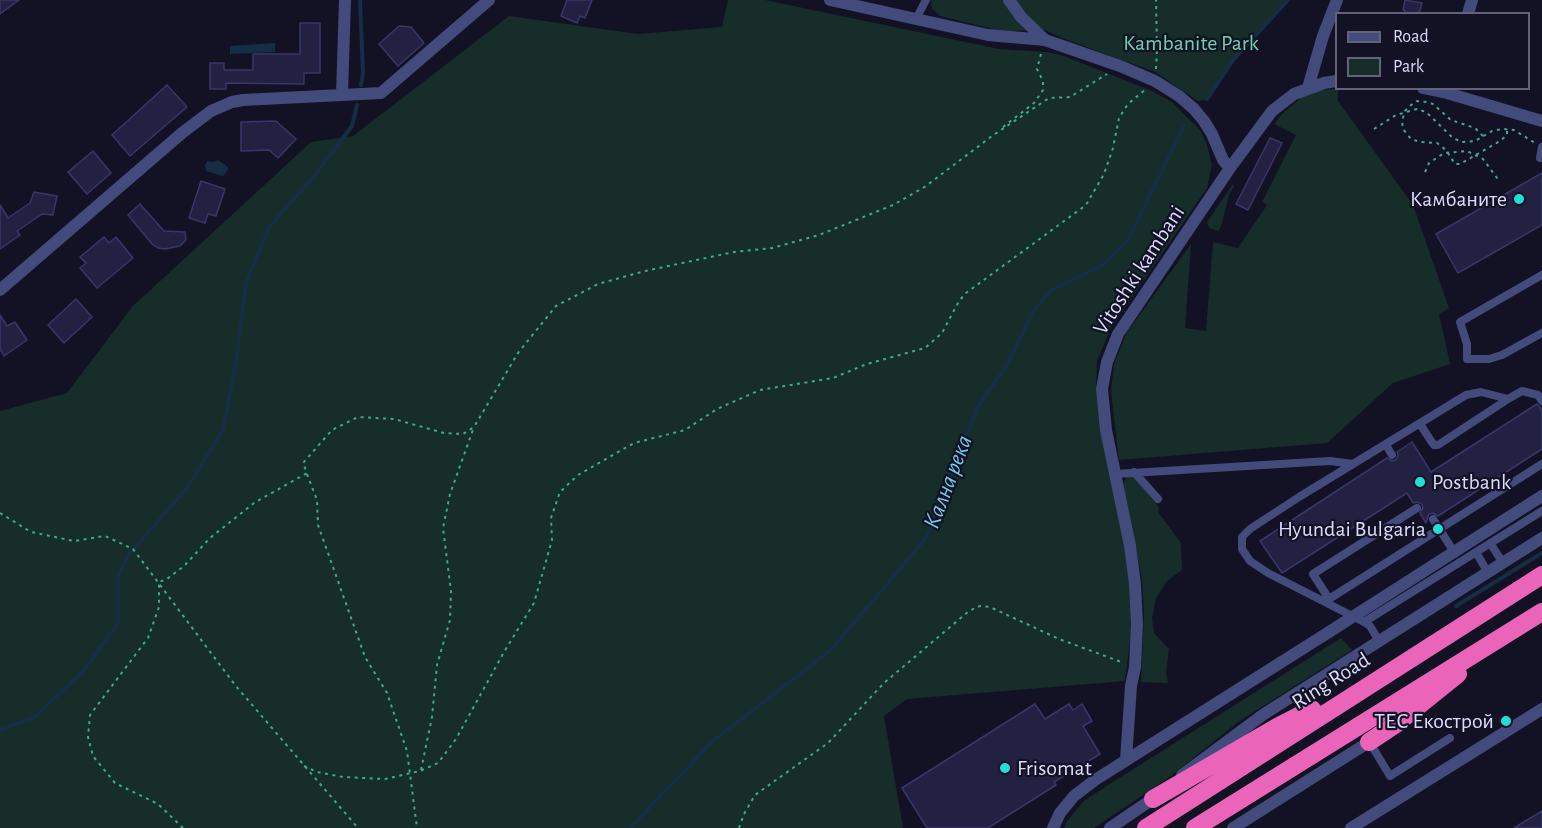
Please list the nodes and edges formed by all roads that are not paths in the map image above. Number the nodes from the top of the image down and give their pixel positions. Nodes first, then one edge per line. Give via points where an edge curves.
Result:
1 (345, 0) edge
2 (489, 0) edge
3 (830, 0) edge
4 (926, 0) edge
5 (1009, 0) edge
6 (1337, 0) edge
7 (916, 19) junction
8 (1045, 40) junction
9 (1335, 81) edge
10 (1308, 88) junction
11 (1448, 91) edge
12 (342, 95) junction
13 (1542, 120) edge
14 (1542, 148) edge
15 (1540, 159) dead end
16 (1230, 168) junction
17 (1542, 275) edge
18 (0, 290) edge
19 (1542, 333) edge
20 (1508, 399) junction
21 (1542, 401) edge
22 (1420, 424) junction
23 (1386, 445) junction
24 (1392, 455) dead end
25 (1353, 464) junction
26 (1542, 464) edge
27 (1134, 472) junction
28 (1115, 474) junction
29 (1542, 496) edge
30 (1158, 500) dead end
31 (1416, 508) dead end
32 (1542, 511) edge
33 (1433, 519) dead end
34 (1439, 529) junction
35 (1542, 538) edge
36 (1491, 543) junction
37 (1454, 552) junction
38 (1476, 552) junction
39 (1503, 563) junction
40 (1488, 573) junction
41 (1542, 574) edge
42 (1542, 612) edge
43 (1364, 622) junction
44 (1516, 627) junction
45 (1379, 641) junction
46 (1405, 663) junction
47 (1542, 709) edge
48 (1450, 738) dead end
49 (1369, 742) junction
50 (1126, 760) junction
51 (1153, 799) junction
52 (1053, 828) edge
53 (1110, 828) edge
54 (1146, 828) edge
55 (1195, 828) edge
56 (1233, 828) edge
57 (1351, 828) edge

1 - 12 street
2 - 12 street via 381,93
3 - 7 street
4 - 7 lane
5 - 8 street
6 - 10 street
7 - 8 street via 988,35
8 - 16 street via 1155,81 1179,96 1204,121 1217,151
9 - 10 street, Vitoshki kambani
10 - 16 street, Vitoshki kambani via 1272,111
11 - 13 street
12 - 18 street via 243,100 211,111
14 - 15 lane
16 - 28 street, Vitoshki kambani via 1118,334 1107,362 1102,389
17 - 19 lane via 1460,322 1467,359 1502,355
20 - 21 lane via 1522,391 1539,395
20 - 22 lane via 1473,393
20 - 22 lane via 1438,445 1434,445
22 - 23 lane
23 - 24 lane
23 - 25 lane
25 - 27 lane via 1330,461
25 - 43 lane via 1250,529 1242,537 1242,549 1245,556 1268,573
26 - 34 lane
27 - 28 lane
27 - 30 lane
28 - 50 street, Vitoshki kambani via 1135,584 1137,624
29 - 37 street
31 - 34 lane via 1313,574 1329,599
32 - 36 lane
33 - 34 lane
34 - 37 lane
35 - 39 street
36 - 38 lane
36 - 39 lane
37 - 50 street, bridge
38 - 40 lane
38 - 43 lane
39 - 40 street
40 - 45 street
41 - 46 highway, Ring Road
42 - 44 highway
43 - 45 lane
44 - 49 highway
44 - 55 highway
45 - 51 street via 1242,729
46 - 51 highway via 1277,727
46 - 54 highway, Ring Road
47 - 57 street
48 - 49 lane via 1390,776
49 - 56 street
50 - 52 street via 1074,796
51 - 53 street

